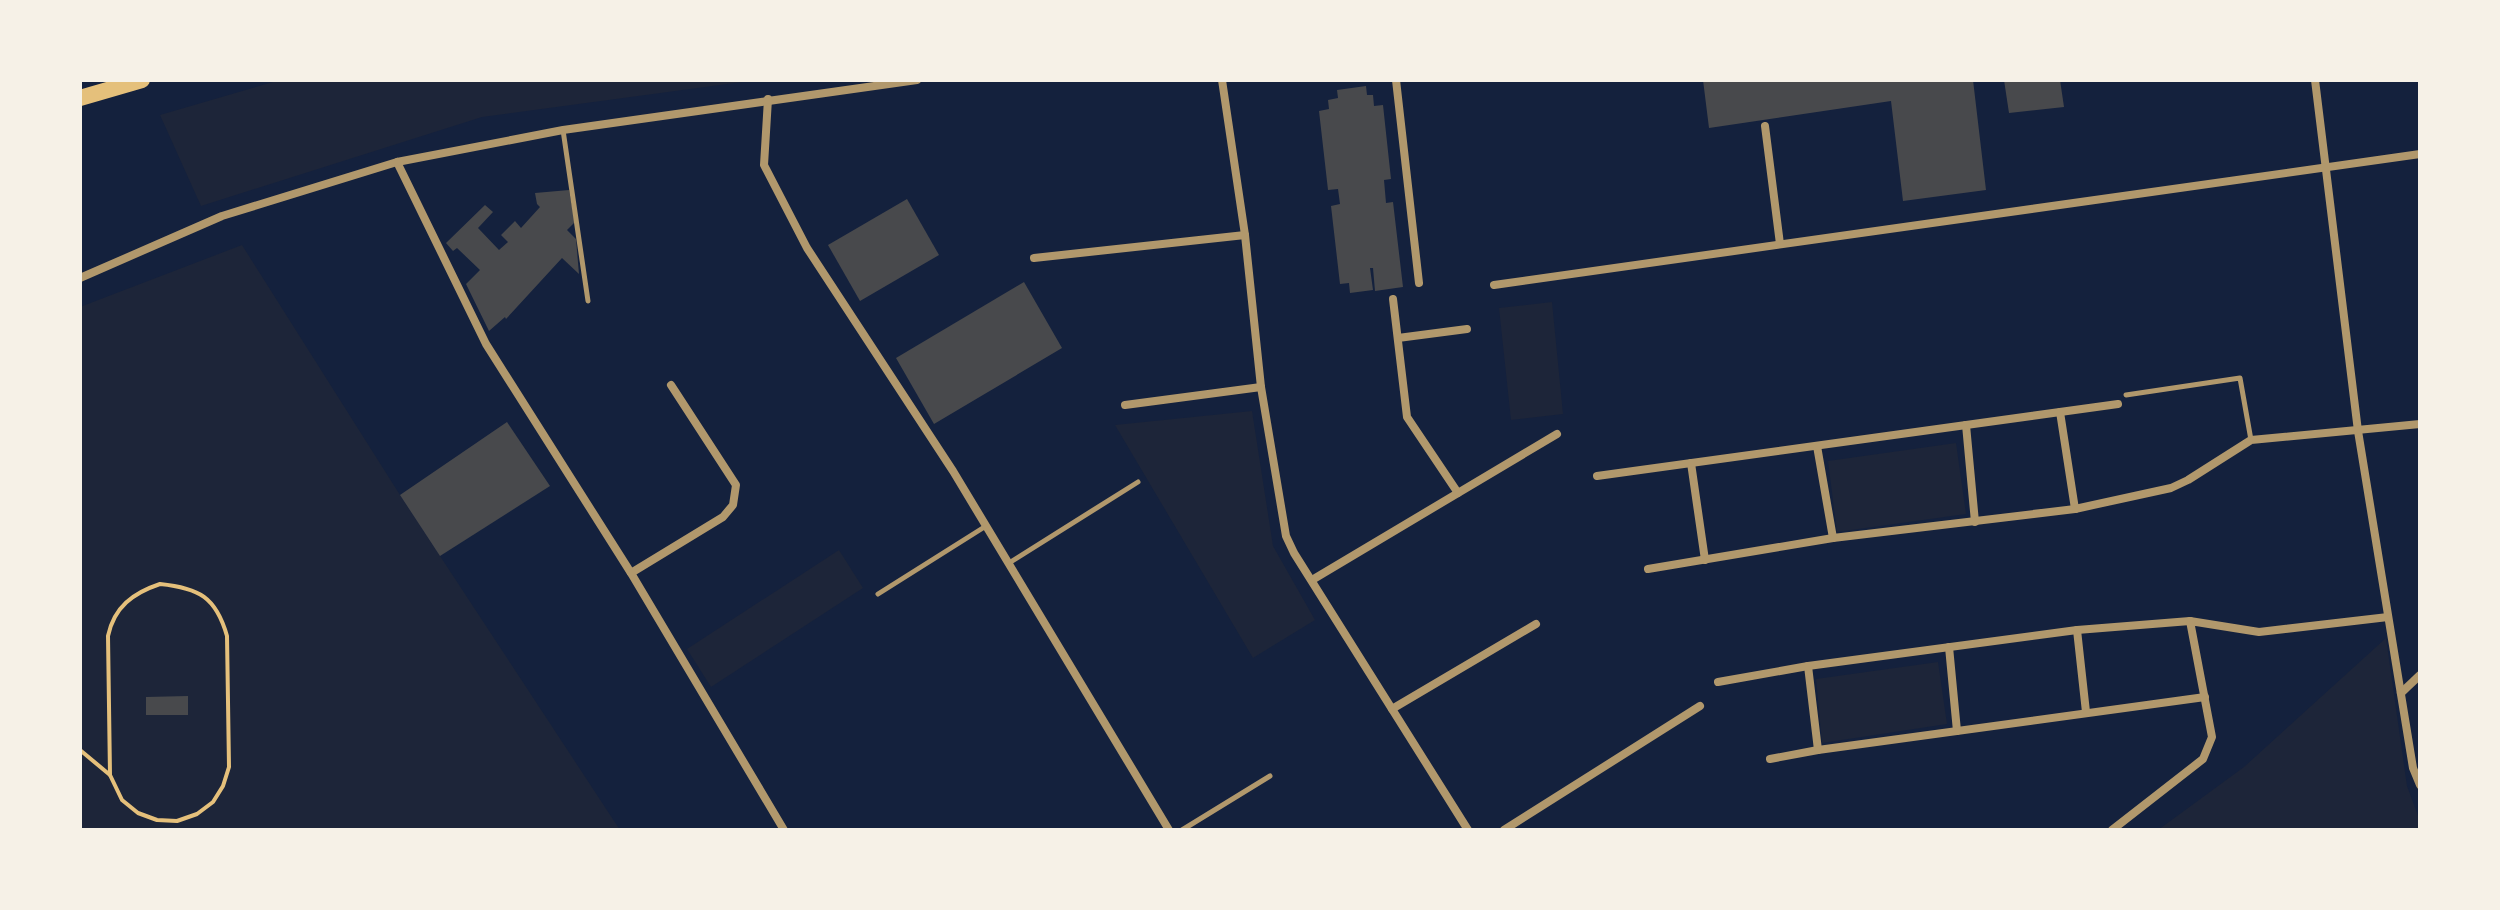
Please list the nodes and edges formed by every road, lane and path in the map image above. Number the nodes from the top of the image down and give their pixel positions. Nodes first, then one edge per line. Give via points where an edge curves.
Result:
1 (142, 80) edge
2 (917, 80) edge
3 (1222, 80) edge
4 (1396, 80) edge
5 (2315, 80) edge
6 (80, 98) edge
7 (768, 99) junction
8 (1765, 126) dead end
9 (563, 130) junction
10 (2420, 154) edge
11 (397, 162) junction
12 (2325, 167) junction
13 (1245, 235) junction
14 (1780, 244) junction
15 (1034, 258) dead end
16 (80, 278) edge
17 (1419, 283) dead end
18 (1494, 285) dead end
19 (1393, 299) dead end
20 (588, 301) dead end
21 (1467, 329) dead end
22 (1398, 338) junction
23 (671, 385) dead end
24 (1261, 387) junction
25 (2126, 395) dead end
26 (2118, 404) dead end
27 (1125, 405) dead end
28 (2060, 412) junction
29 (2420, 424) edge
30 (1966, 425) junction
31 (2358, 431) junction
32 (1557, 434) dead end
33 (2251, 440) junction
34 (1817, 446) junction
35 (1691, 463) junction
36 (1597, 476) dead end
37 (1138, 482) dead end
38 (1458, 493) junction
39 (2075, 509) junction
40 (1975, 522) junction
41 (986, 526) junction
42 (1833, 538) junction
43 (1705, 560) junction
44 (1008, 563) junction
45 (1648, 569) dead end
46 (631, 573) junction
47 (1312, 580) junction
48 (878, 594) dead end
49 (2388, 617) junction
50 (2190, 621) junction
51 (1536, 624) dead end
52 (2077, 630) junction
53 (1949, 647) junction
54 (1808, 666) junction
55 (2420, 675) edge
56 (1718, 682) dead end
57 (2401, 693) junction
58 (2205, 697) junction
59 (1700, 706) dead end
60 (1392, 709) junction
61 (2086, 712) junction
62 (1957, 731) junction
63 (80, 750) edge
64 (1818, 750) junction
65 (1770, 759) dead end
66 (110, 775) junction
67 (1270, 776) dead end
68 (2420, 785) edge
69 (784, 830) edge
70 (1169, 830) edge
71 (1182, 830) edge
72 (1468, 830) edge
73 (1504, 830) edge
74 (2112, 830) edge

1 - 6 highway
2 - 7 street
3 - 13 street
4 - 17 street
5 - 12 street
7 - 9 street
7 - 41 street via 764,165 807,248
8 - 14 street
9 - 11 street
9 - 20 lane
10 - 12 street
11 - 16 street via 222,216
11 - 46 street via 486,344
12 - 14 street
12 - 31 street
13 - 15 street
13 - 24 street
14 - 18 street
19 - 22 street
21 - 22 street
22 - 38 street via 1407,417
23 - 46 street via 736,485 733,505 723,517
24 - 27 street
24 - 47 street via 1286,536
25 - 33 lane via 2240,378
26 - 28 street
28 - 30 street
28 - 39 street
29 - 31 street
30 - 34 street
30 - 40 street
31 - 33 street
31 - 49 street
32 - 38 street
33 - 39 street via 2171,488
34 - 35 street
34 - 42 street
35 - 36 street
35 - 43 street
37 - 44 lane
38 - 47 street
39 - 40 street
40 - 42 street
41 - 44 street
41 - 48 lane
42 - 43 street
43 - 45 street
44 - 70 street
46 - 69 street
47 - 60 street
49 - 50 street via 2259,632
49 - 57 street
50 - 52 street
50 - 58 street
51 - 60 street
52 - 53 street
52 - 61 street
53 - 54 street
53 - 62 street
54 - 56 street
54 - 64 street
55 - 57 street
57 - 68 street
58 - 61 street
58 - 74 street via 2212,737 2203,759
59 - 73 street
60 - 72 street
61 - 62 street
62 - 64 street
63 - 66 path
64 - 65 street
66 - 66 path via 122,800 157,820 197,814 223,786 229,767 227,636 212,603 190,587 160,584 140,590 121,606 110,625
67 - 71 lane

